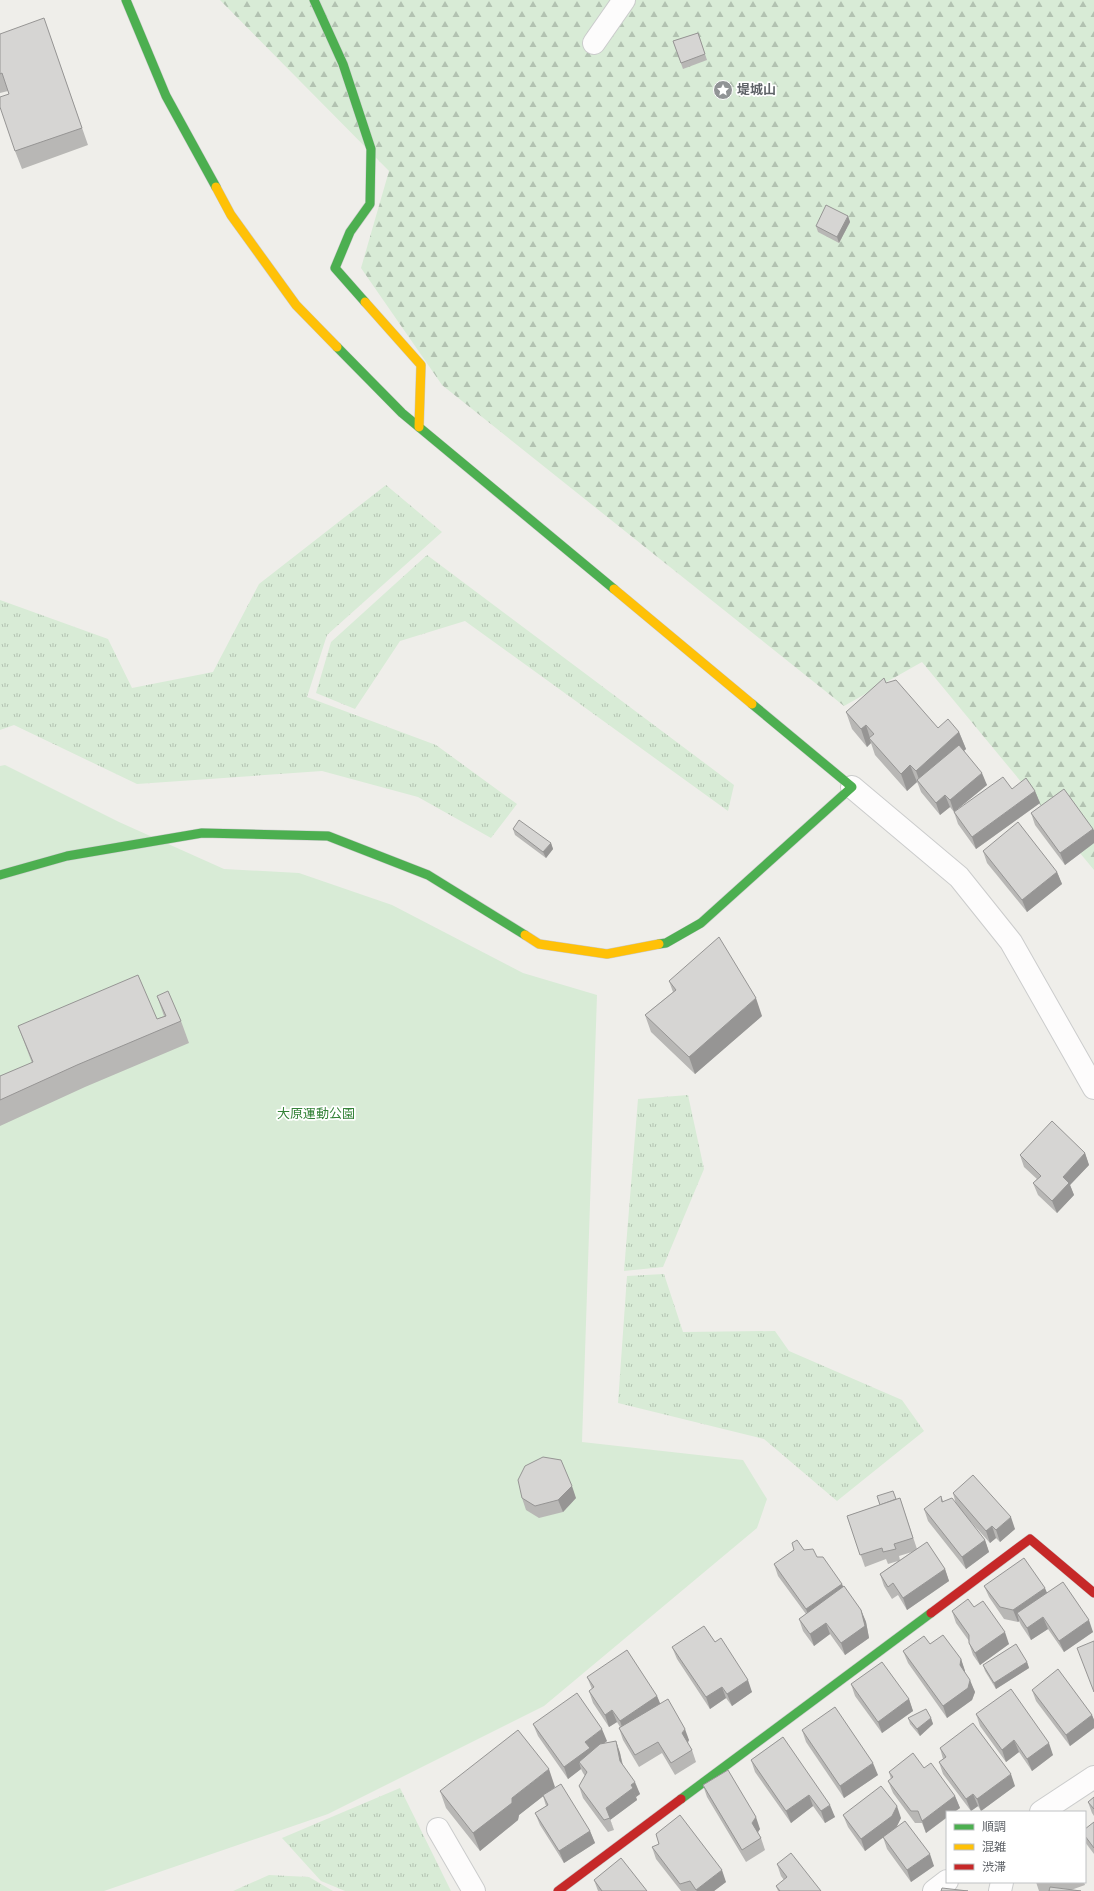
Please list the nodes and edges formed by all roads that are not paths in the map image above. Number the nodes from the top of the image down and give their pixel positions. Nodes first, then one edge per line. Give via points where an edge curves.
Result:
1 (126, 0) edge
2 (314, 0) edge
3 (624, 0) edge
4 (594, 42) dead end
5 (419, 427) junction
6 (852, 786) junction
7 (0, 875) edge
8 (1094, 1088) edge
9 (1094, 1593) edge
10 (1094, 1777) edge
11 (1043, 1811) edge
12 (438, 1829) dead end
13 (946, 1882) edge
14 (474, 1891) edge
15 (558, 1891) edge
16 (934, 1891) edge

1 - 5 street via 166,96 231,215 296,305
2 - 5 street via 343,64 371,149 370,204 350,232 335,268 421,366
3 - 4 street
5 - 6 street
6 - 7 street via 701,923 666,943 607,954 539,944 428,876 328,836 202,833 67,856
6 - 8 street via 959,877 1011,942
9 - 15 street via 1030,1539
10 - 11 street
12 - 14 street
13 - 16 street

